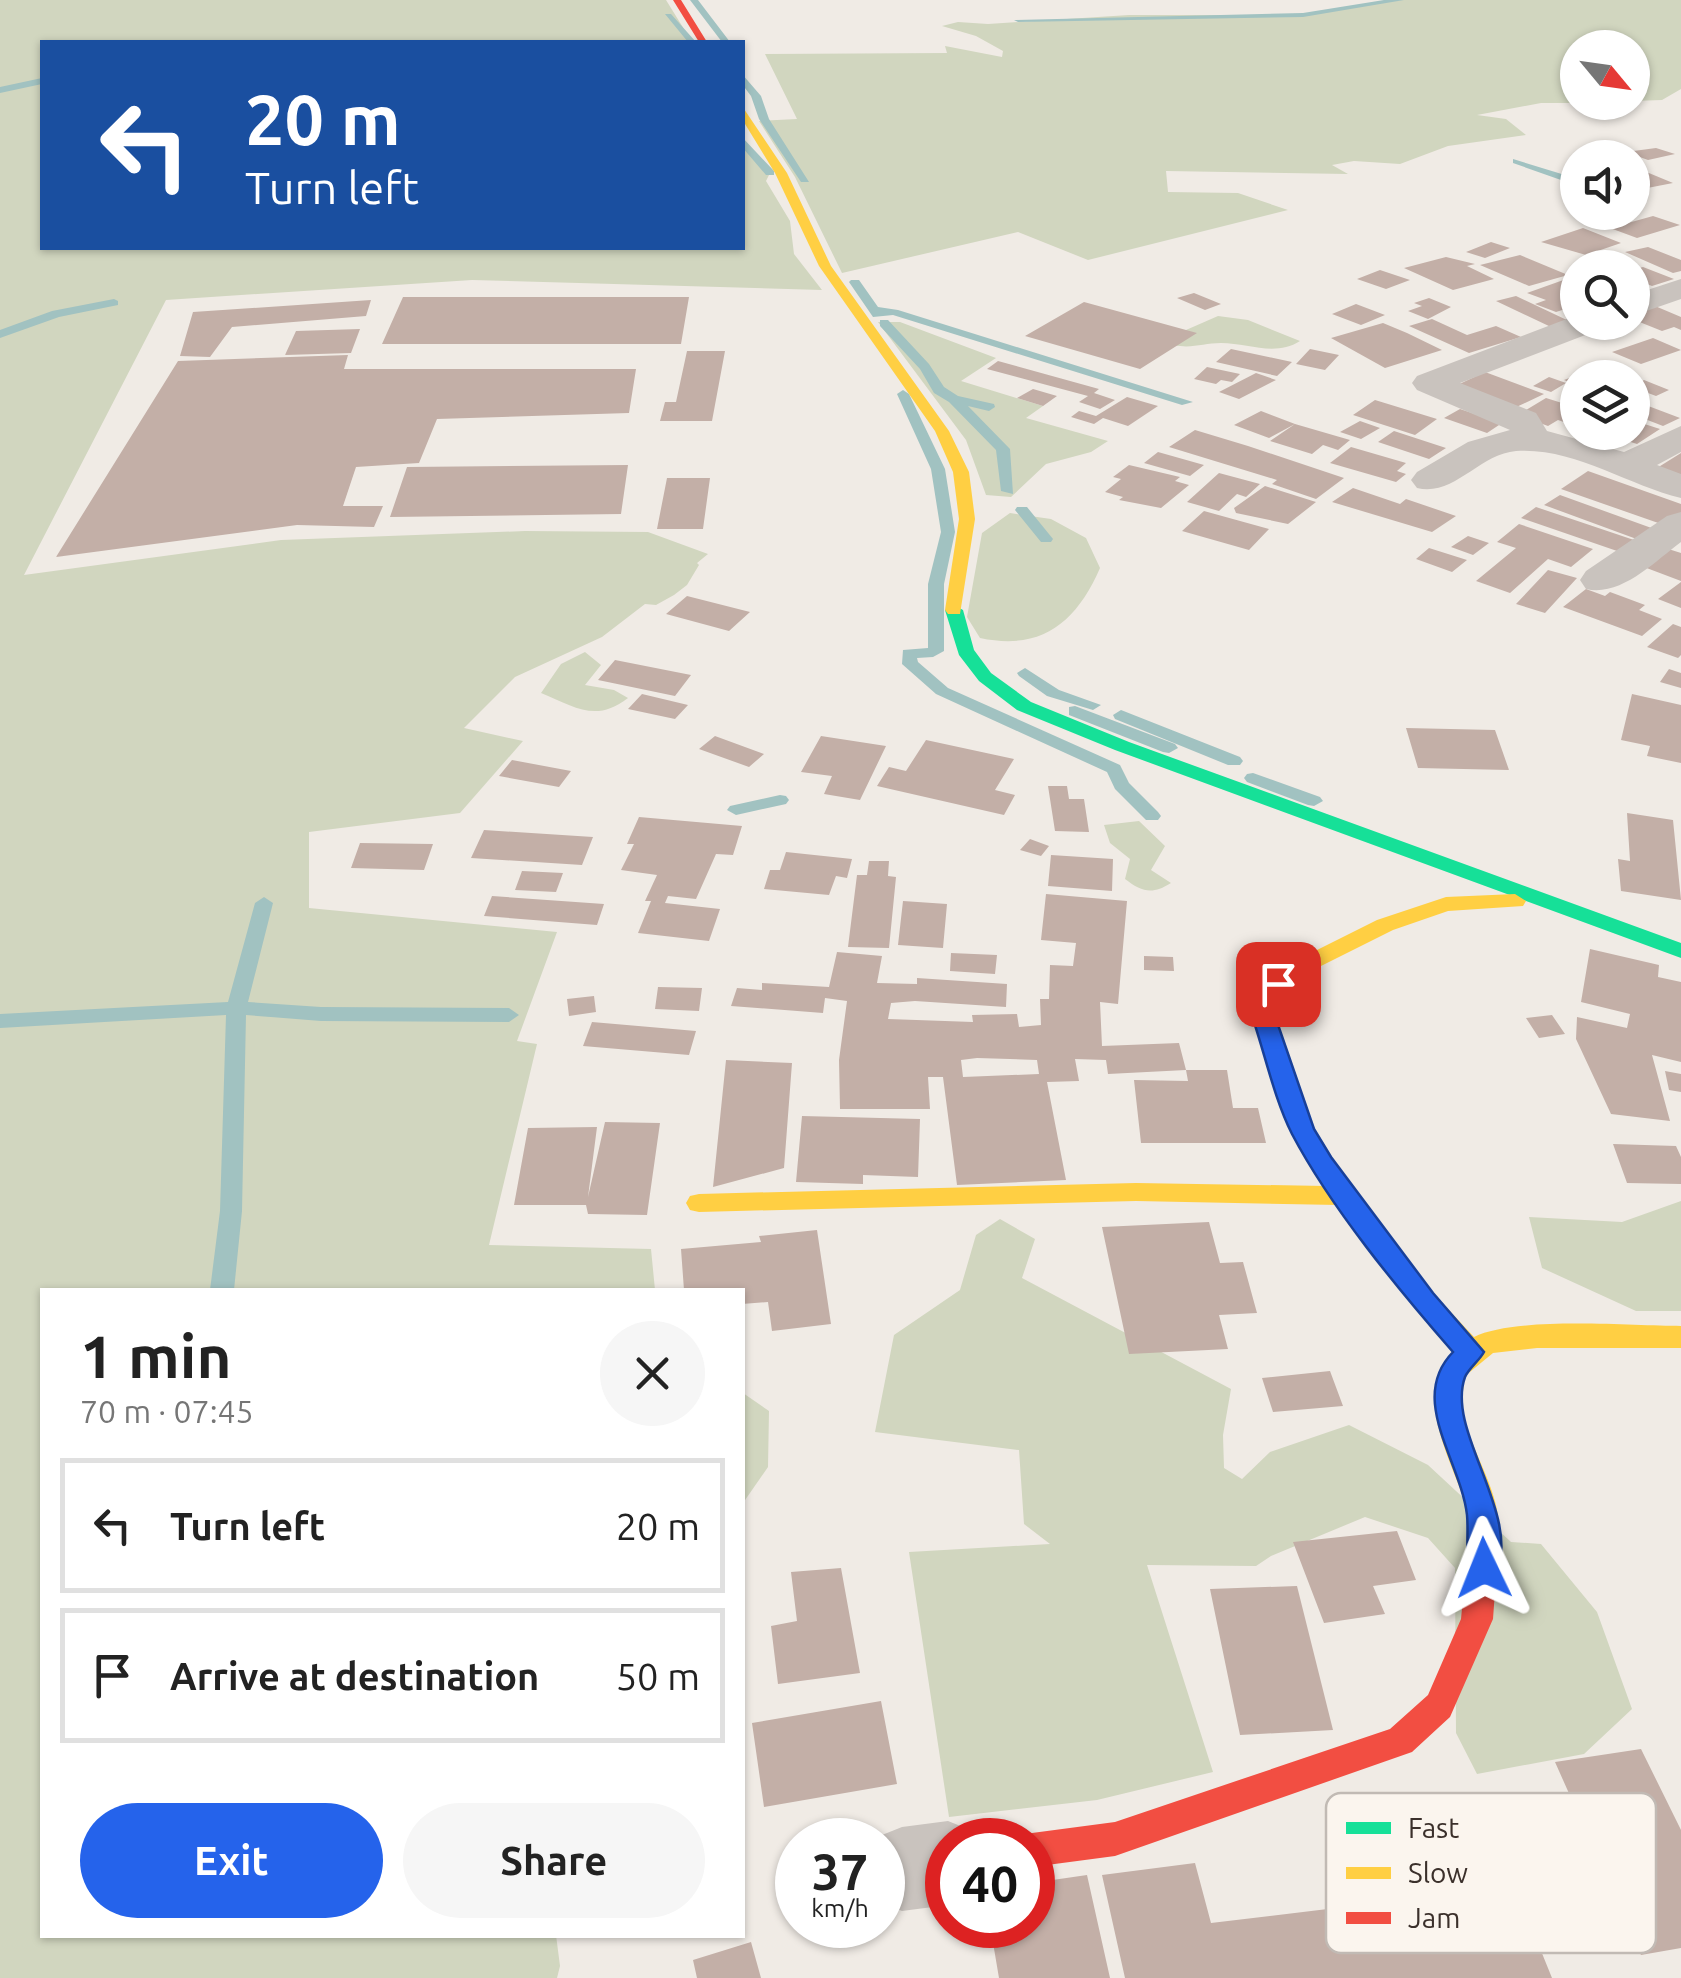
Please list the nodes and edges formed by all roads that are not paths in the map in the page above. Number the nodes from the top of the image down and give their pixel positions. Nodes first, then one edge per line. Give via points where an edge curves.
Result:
1 (678, 0) edge
2 (702, 40) edge
3 (745, 114) edge
4 (1681, 288) edge
5 (1650, 299) edge
6 (1560, 333) edge
7 (1681, 437) edge
8 (1533, 440) junction
9 (1625, 467) junction
10 (1430, 480) dead end
11 (1681, 487) edge
12 (1681, 524) edge
13 (1601, 580) dead end
14 (1538, 900) junction
15 (1681, 951) edge
16 (1350, 1196) junction
17 (700, 1203) dead end
18 (1681, 1336) edge
19 (1470, 1352) junction
20 (1055, 1847) edge

1 - 2 street
3 - 14 street via 825,266 942,431 961,472 966,520 953,615 965,651 985,678 1024,706 1122,746
4 - 5 street
6 - 8 street via 1429,383 1523,421
7 - 9 street
8 - 9 street
8 - 10 street via 1500,442
9 - 11 street
12 - 13 street
14 - 15 street
14 - 16 street via 1419,910 1291,972 1268,1000 1264,1016 1302,1130
16 - 17 street via 1136,1192
16 - 19 street
18 - 19 street via 1537,1337 1486,1343
19 - 20 street via 1452,1371 1448,1408 1482,1512 1483,1589 1477,1619 1438,1706 1400,1741 1115,1839

